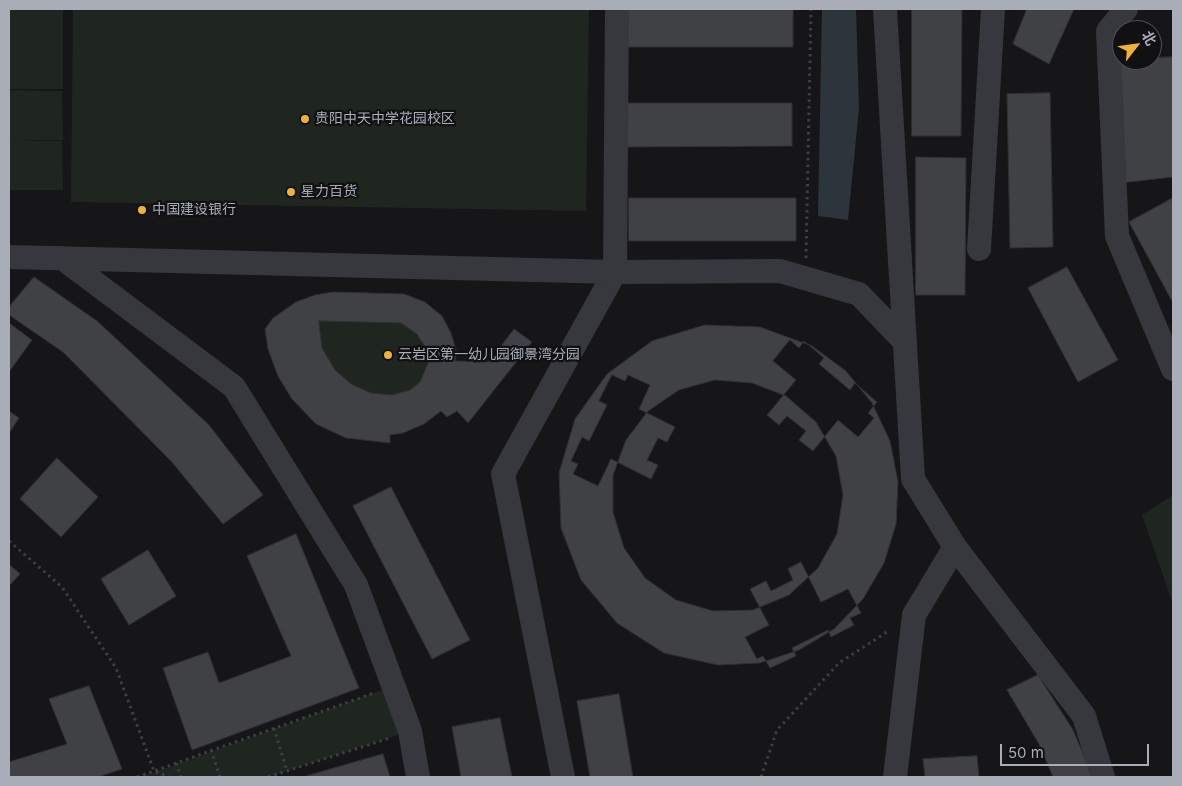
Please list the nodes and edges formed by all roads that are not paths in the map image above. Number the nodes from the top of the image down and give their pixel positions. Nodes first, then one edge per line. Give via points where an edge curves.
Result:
1 (617, 9) edge
2 (885, 9) edge
3 (993, 9) edge
4 (1126, 9) edge
5 (979, 249) dead end
6 (9, 257) edge
7 (62, 258) junction
8 (615, 272) junction
9 (905, 342) junction
10 (1173, 368) edge
11 (955, 547) junction
12 (418, 777) edge
13 (563, 777) edge
14 (896, 777) edge
15 (1103, 777) edge

1 - 8 street
2 - 9 street
3 - 5 street
4 - 10 street via 1108,31 1118,236
6 - 7 street
7 - 8 street
7 - 12 street via 234,386 356,585 410,731
8 - 9 street via 780,271 859,294
8 - 13 street via 503,474
9 - 11 street via 912,479
11 - 14 street via 914,615
11 - 15 street via 1084,716

